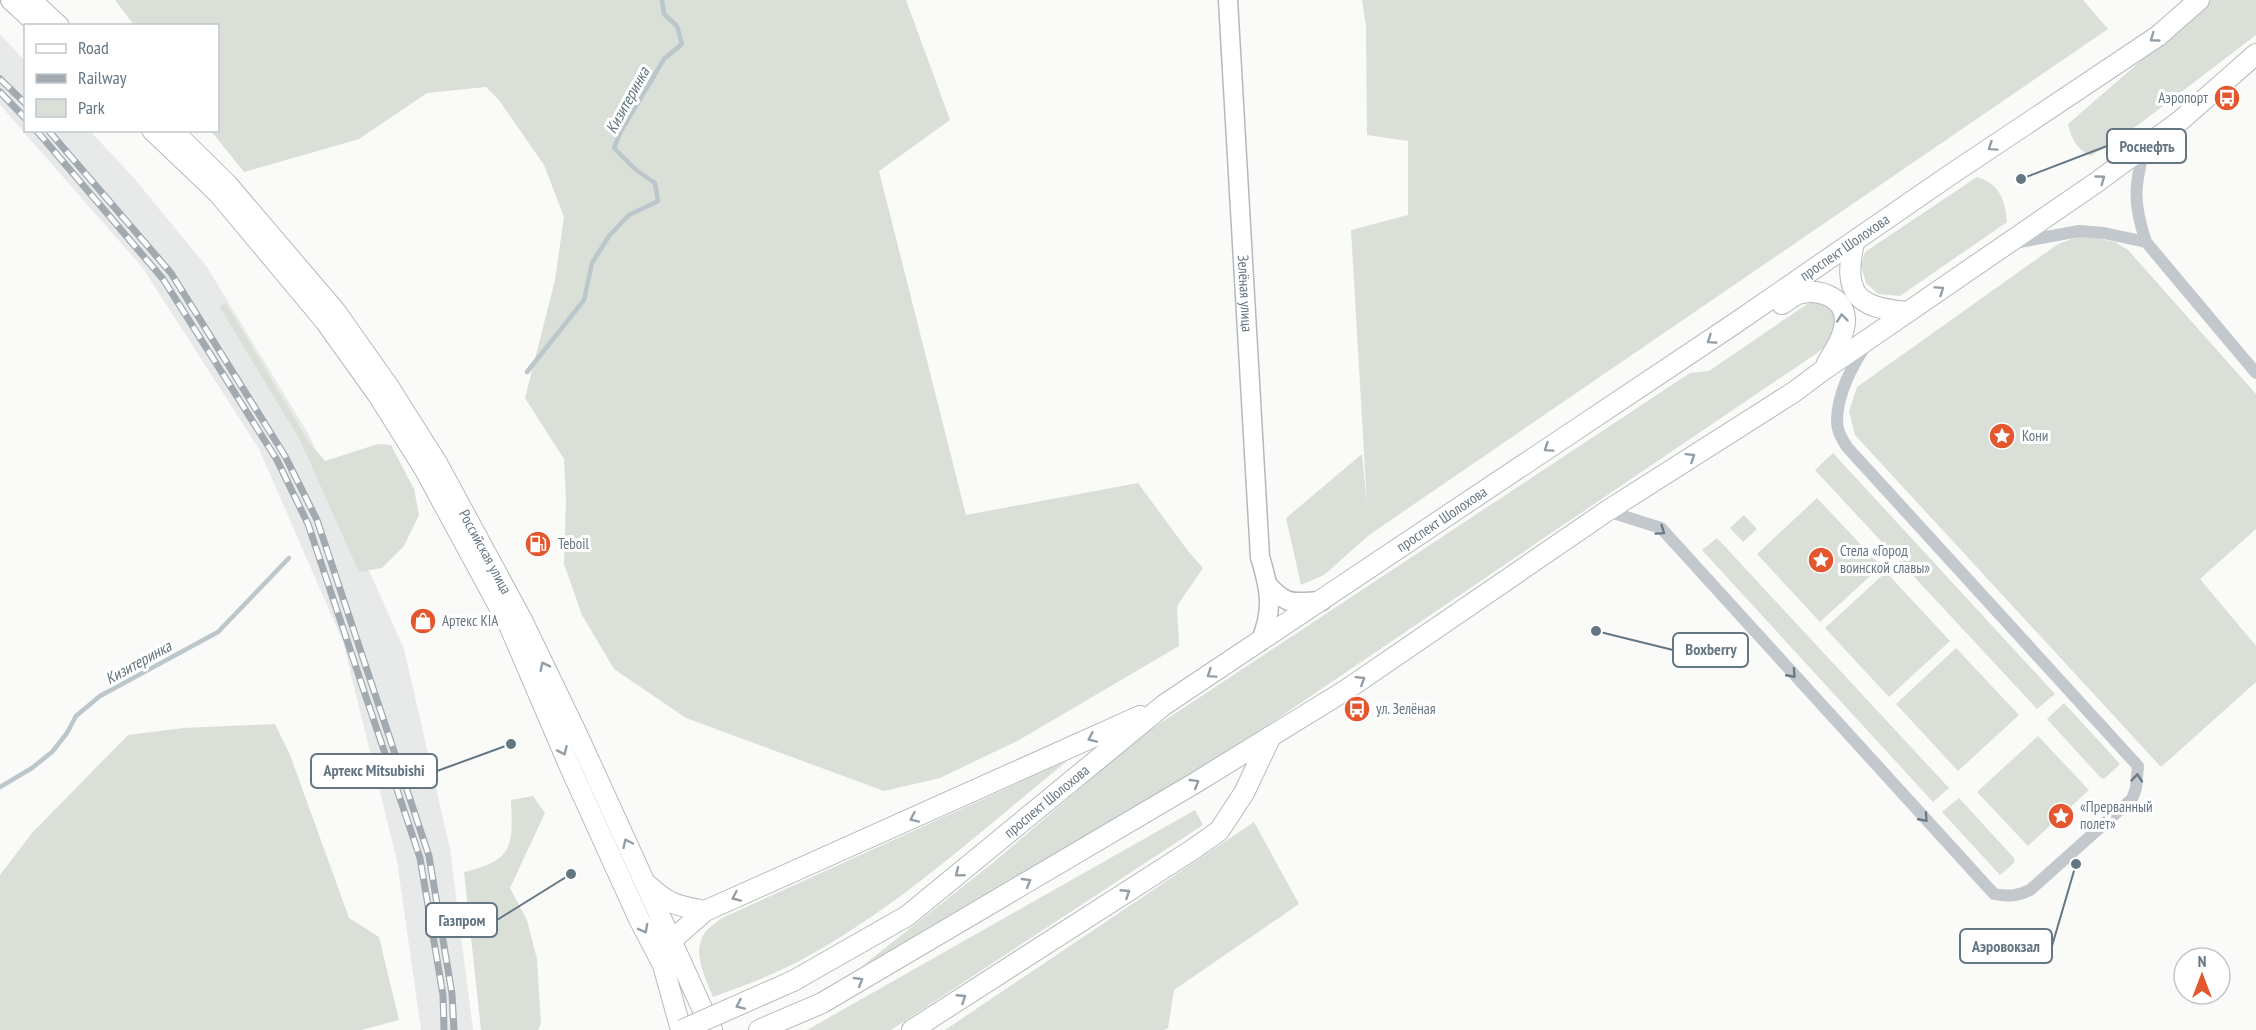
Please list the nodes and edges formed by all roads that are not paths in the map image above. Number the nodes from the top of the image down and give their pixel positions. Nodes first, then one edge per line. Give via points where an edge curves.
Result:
1 (11, 0) edge
2 (31, 0) edge
3 (1228, 0) edge
4 (2199, 0) edge
5 (37, 24) edge
6 (57, 24) edge
7 (2256, 54) edge
8 (154, 132) edge
9 (174, 132) edge
10 (2145, 147) junction
11 (2146, 242) junction
12 (1854, 243) junction
13 (2006, 244) junction
14 (1908, 312) junction
15 (1734, 324) junction
16 (1873, 336) junction
17 (1822, 370) junction
18 (2256, 373) edge
19 (1607, 511) junction
20 (1268, 585) junction
21 (1322, 601) junction
22 (1260, 642) junction
23 (1164, 705) junction
24 (1271, 736) junction
25 (646, 884) junction
26 (705, 911) junction
27 (672, 940) junction
28 (663, 965) junction
29 (682, 1030) edge
30 (712, 1030) edge
31 (723, 1030) edge
32 (759, 1030) edge
33 (912, 1030) edge

1 - 5 main road
2 - 6 main road
3 - 20 street, Зелёная улица via 1260,557
4 -> 12 main road, проспект Шолохова via 2158,36
7 - 10 main road
8 -> 28 main road, Российская улица via 218,193 325,321 425,470 509,626
25 -> 9 main road, Российская улица via 522,620 424,441 336,312 228,184
10 - 11 street via 2136,199
13 -> 10 main road
11 - 13 street via 2079,231
11 - 18 street
12 - 14 main road via 1849,264 1856,295 1869,305
12 - 15 main road, проспект Шолохова
14 -> 13 main road
14 - 16 main road
17 -> 15 main road via 1841,340 1845,318 1839,302 1821,291 1797,294 1752,322
15 -> 21 main road, проспект Шолохова
16 - 17 main road
19 -> 16 street via 1661,528 1994,894 2005,897 2030,890 2132,799 2138,766 1847,447 1837,421 1841,398 1853,363
19 -> 17 main road via 1794,392
24 -> 19 main road via 1372,673
20 - 21 street via 1290,603
20 - 22 street, Зелёная улица via 1268,623
21 - 22 main road, проспект Шолохова
22 -> 23 main road, проспект Шолохова
23 -> 26 main road
23 -> 29 main road, проспект Шолохова, bridge via 907,916 793,981
32 -> 24 main road via 808,1010
33 -> 24 main road via 1219,831 1244,793
25 - 26 main road via 662,899
25 - 27 main road, Российская улица
26 - 27 main road
26 - 31 main road via 691,932 689,951
27 - 28 main road
27 - 30 main road, Российская улица
28 - 29 main road, Российская улица

